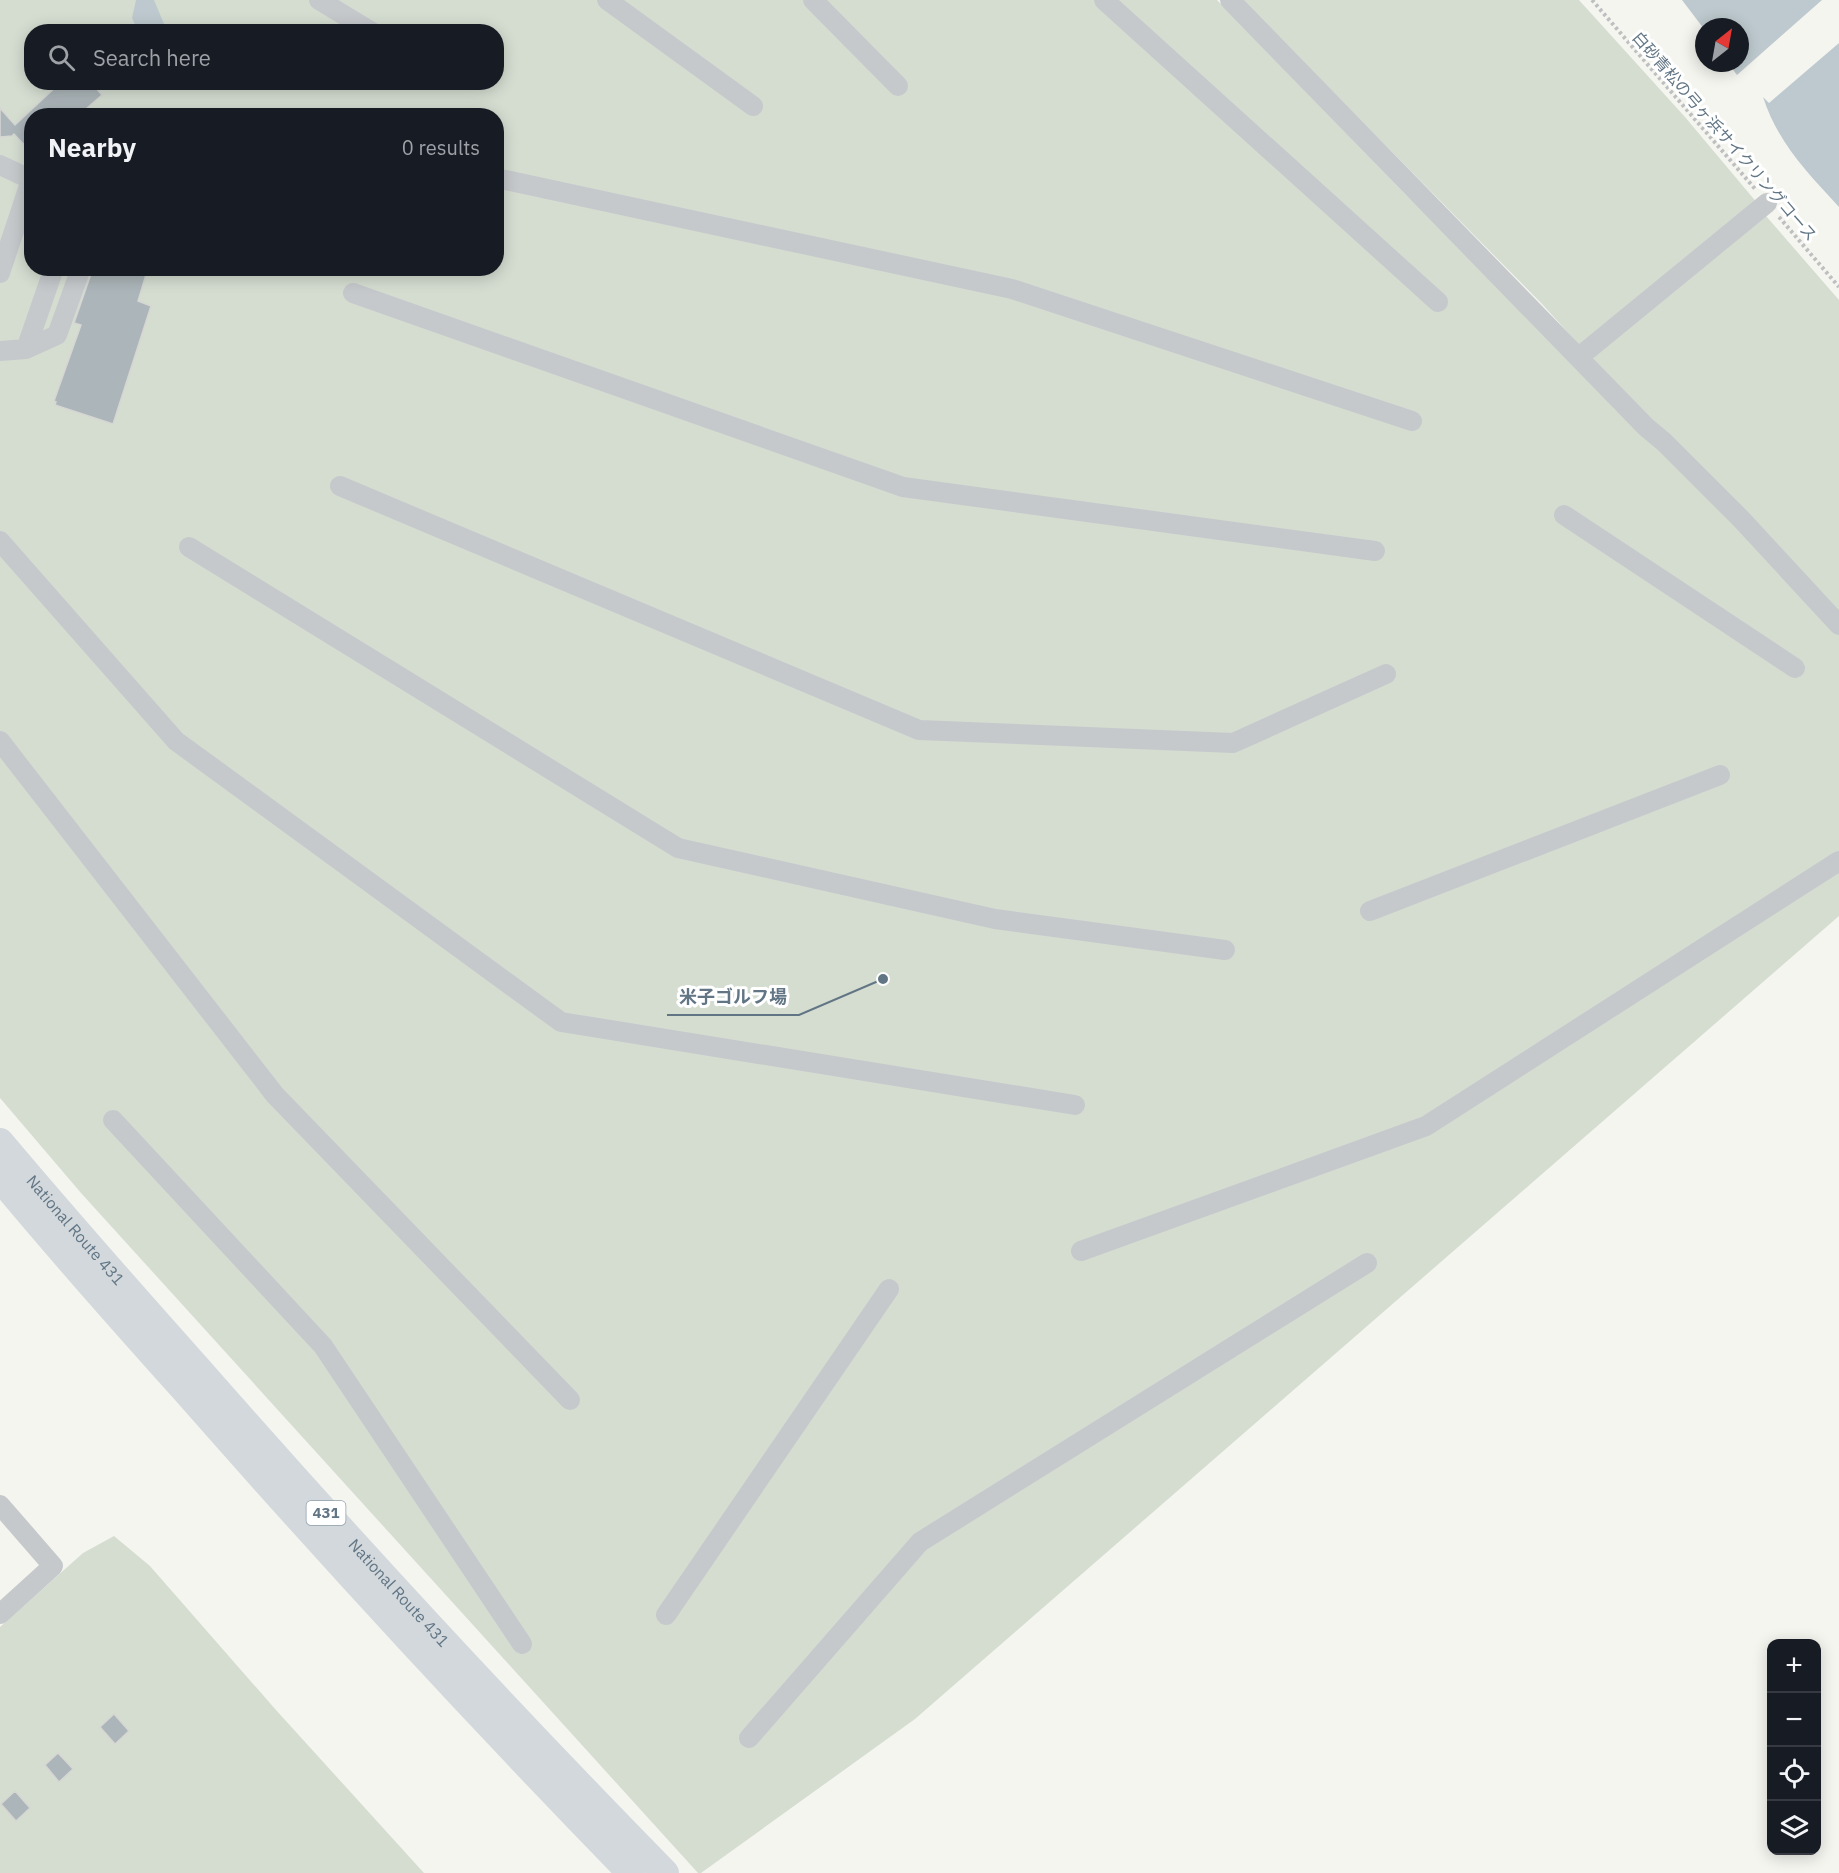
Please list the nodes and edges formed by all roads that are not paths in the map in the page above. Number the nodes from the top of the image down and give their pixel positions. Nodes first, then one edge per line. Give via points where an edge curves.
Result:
1 (320, 0) edge
2 (608, 0) edge
3 (813, 0) edge
4 (1104, 0) edge
5 (1230, 0) edge
6 (359, 24) edge
7 (898, 86) dead end
8 (753, 106) dead end
9 (0, 165) edge
10 (24, 177) edge
11 (504, 180) edge
12 (24, 201) edge
13 (1767, 203) road end
14 (0, 273) edge
15 (51, 276) edge
16 (78, 276) edge
17 (353, 293) dead end
18 (1438, 302) dead end
19 (26, 349) junction
20 (0, 351) edge
21 (1579, 357) junction
22 (1412, 421) dead end
23 (340, 486) dead end
24 (1564, 514) dead end
25 (0, 542) edge
26 (189, 547) dead end
27 (1375, 551) dead end
28 (1839, 625) edge
29 (1795, 668) dead end
30 (1386, 674) dead end
31 (0, 741) edge
32 (1720, 775) dead end
33 (1839, 861) edge
34 (1370, 911) dead end
35 (1225, 950) dead end
36 (1074, 1105) dead end
37 (113, 1120) dead end
38 (0, 1142) edge
39 (0, 1178) edge
40 (1081, 1251) dead end
41 (1367, 1263) dead end
42 (889, 1289) dead end
43 (570, 1400) dead end
44 (0, 1505) edge
45 (0, 1614) edge
46 (666, 1614) dead end
47 (522, 1644) dead end
48 (749, 1738) dead end
49 (631, 1873) edge
50 (665, 1873) edge

1 - 6 street
2 - 8 street
3 - 7 street
4 - 18 street
5 - 21 street
9 - 10 street
11 - 22 street via 1012,289
12 - 14 street
13 - 21 street
15 - 19 street
16 - 19 street via 57,335
17 - 27 street via 903,487
19 - 20 street
21 - 28 street via 1742,520
23 - 30 street via 919,730 1233,743
24 - 29 street
25 - 36 street via 176,741 561,1022
26 - 35 street via 678,848 995,919
31 - 43 street via 275,1095
32 - 34 street
33 - 40 street via 1426,1125
37 - 47 street via 323,1346
38 - 50 highway, National Route 431 / 431 via 421,1618
39 - 49 highway, National Route 431 / 431 via 411,1642
41 - 48 street via 920,1542
42 - 46 street
44 - 45 street via 53,1566

